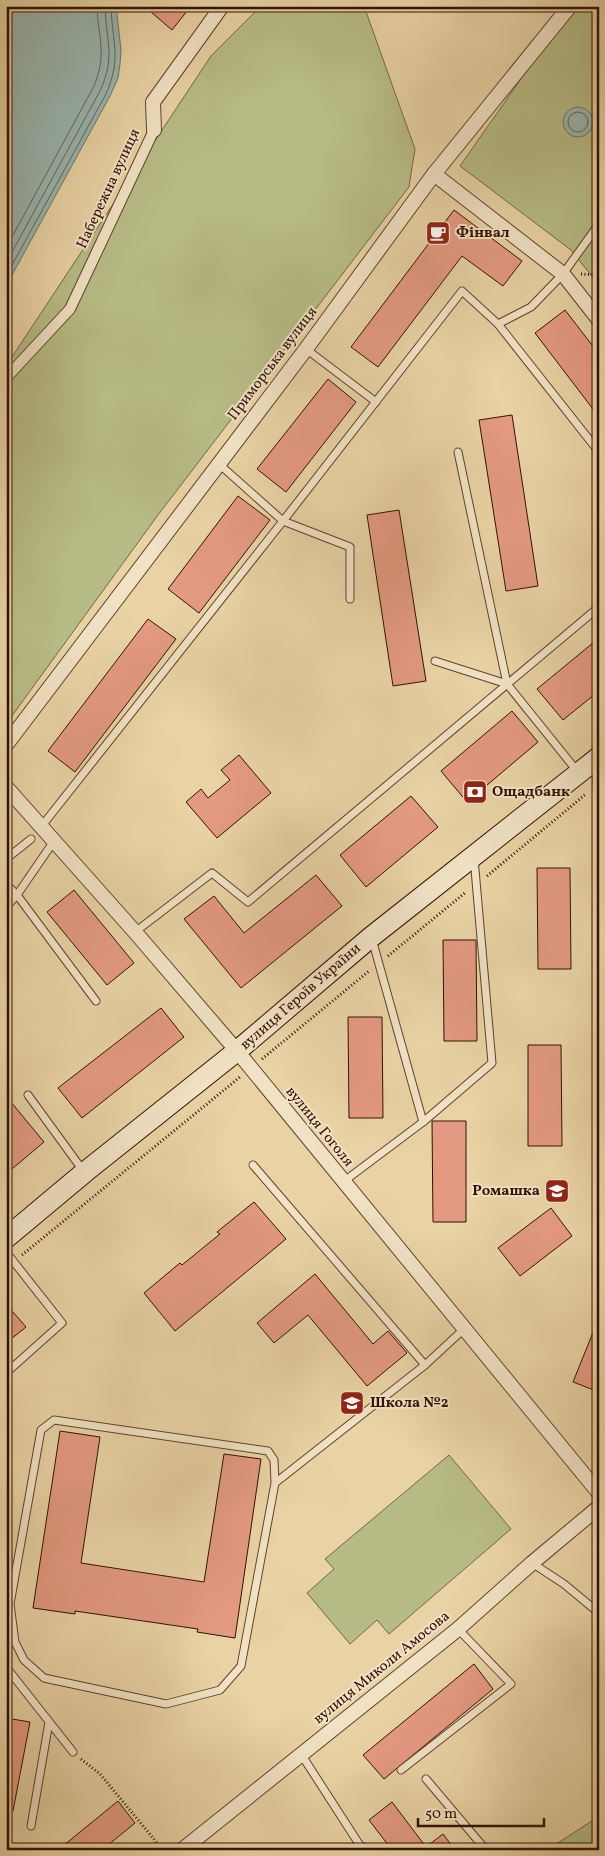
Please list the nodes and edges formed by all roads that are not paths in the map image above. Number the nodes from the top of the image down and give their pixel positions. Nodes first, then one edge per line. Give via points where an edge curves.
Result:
1 (222, 6) edge
2 (570, 6) edge
3 (154, 130) joint
4 (434, 174) junction
5 (599, 224) edge
6 (563, 274) junction
7 (599, 320) edge
8 (498, 324) junction
9 (306, 348) junction
10 (6, 378) edge
11 (376, 402) junction
12 (458, 452) dead end
13 (599, 452) edge
14 (219, 464) junction
15 (283, 521) junction
16 (350, 599) dead end
17 (599, 607) edge
18 (435, 661) dead end
19 (508, 684) junction
20 (6, 744) edge
21 (597, 759) edge
22 (579, 773) junction
23 (6, 787) edge
24 (599, 822) edge
25 (41, 827) junction
26 (31, 839) dead end
27 (54, 840) junction
28 (474, 856) junction
29 (6, 859) edge
30 (6, 884) edge
31 (17, 895) junction
32 (6, 907) edge
33 (135, 932) junction
34 (371, 937) junction
35 (96, 1001) dead end
36 (237, 1051) junction
37 (28, 1095) dead end
38 (423, 1122) junction
39 (253, 1165) dead end
40 (85, 1172) junction
41 (343, 1182) junction
42 (6, 1238) edge
43 (6, 1252) edge
44 (464, 1329) junction
45 (425, 1366) junction
46 (6, 1373) edge
47 (275, 1483) junction
48 (599, 1494) edge
49 (599, 1507) edge
50 (532, 1563) junction
51 (599, 1613) edge
52 (458, 1629) junction
53 (6, 1667) edge
54 (50, 1722) junction
55 (73, 1752) road end
56 (300, 1754) junction
57 (401, 1770) dead end
58 (426, 1780) dead end
59 (31, 1826) dead end
60 (182, 1850) edge
61 (365, 1850) edge
62 (486, 1850) edge

1 - 3 street, Набережна вулиця via 153,102
2 - 4 street, Приморська вулиця
3 - 10 street, Набережна вулиця via 70,309
4 - 6 street
4 - 9 street, Приморська вулиця
5 - 6 lane
6 - 7 street
6 - 8 lane via 531,307
8 - 11 lane via 462,291
8 - 13 lane
9 - 11 lane
9 - 14 street, Приморська вулиця
11 - 15 lane
12 - 19 lane
14 - 15 lane
14 - 20 street, Приморська вулиця
15 - 16 lane via 350,547
15 - 25 lane
17 - 19 lane
18 - 19 lane
19 - 22 lane
19 - 33 lane via 248,902 212,873
21 - 22 main road, вулиця Героїв України
21 - 24 lane
22 - 28 main road, вулиця Героїв України
23 - 25 street, вулиця Гоголя
25 - 27 street, вулиця Гоголя
26 - 29 lane
27 - 31 lane
27 - 33 street, вулиця Гоголя
28 - 34 main road, вулиця Героїв України
28 - 38 lane via 492,1063
30 - 31 lane
31 - 32 lane
31 - 35 lane
33 - 36 street, вулиця Гоголя
34 - 36 main road, вулиця Героїв України
34 - 38 lane
36 - 40 main road, вулиця Героїв України
36 - 41 street, вулиця Гоголя
37 - 40 lane
38 - 41 lane
39 - 45 lane
40 - 42 main road, вулиця Героїв України
41 - 44 street, вулиця Гоголя
43 - 46 lane via 62,1323
44 - 45 lane
44 - 48 street, вулиця Гоголя
45 - 47 lane
47 - 47 lane via 241,1666 220,1690 166,1704 44,1678 24,1660 15,1642 10,1604 41,1430 54,1420 268,1451 274,1460
49 - 50 street, вулиця Миколи Амосова
50 - 51 lane
50 - 52 street, вулиця Миколи Амосова
52 - 56 street, вулиця Миколи Амосова
52 - 57 lane via 511,1684
53 - 54 lane
54 - 55 lane
54 - 59 lane
56 - 60 street, вулиця Миколи Амосова
56 - 61 lane
58 - 62 lane

